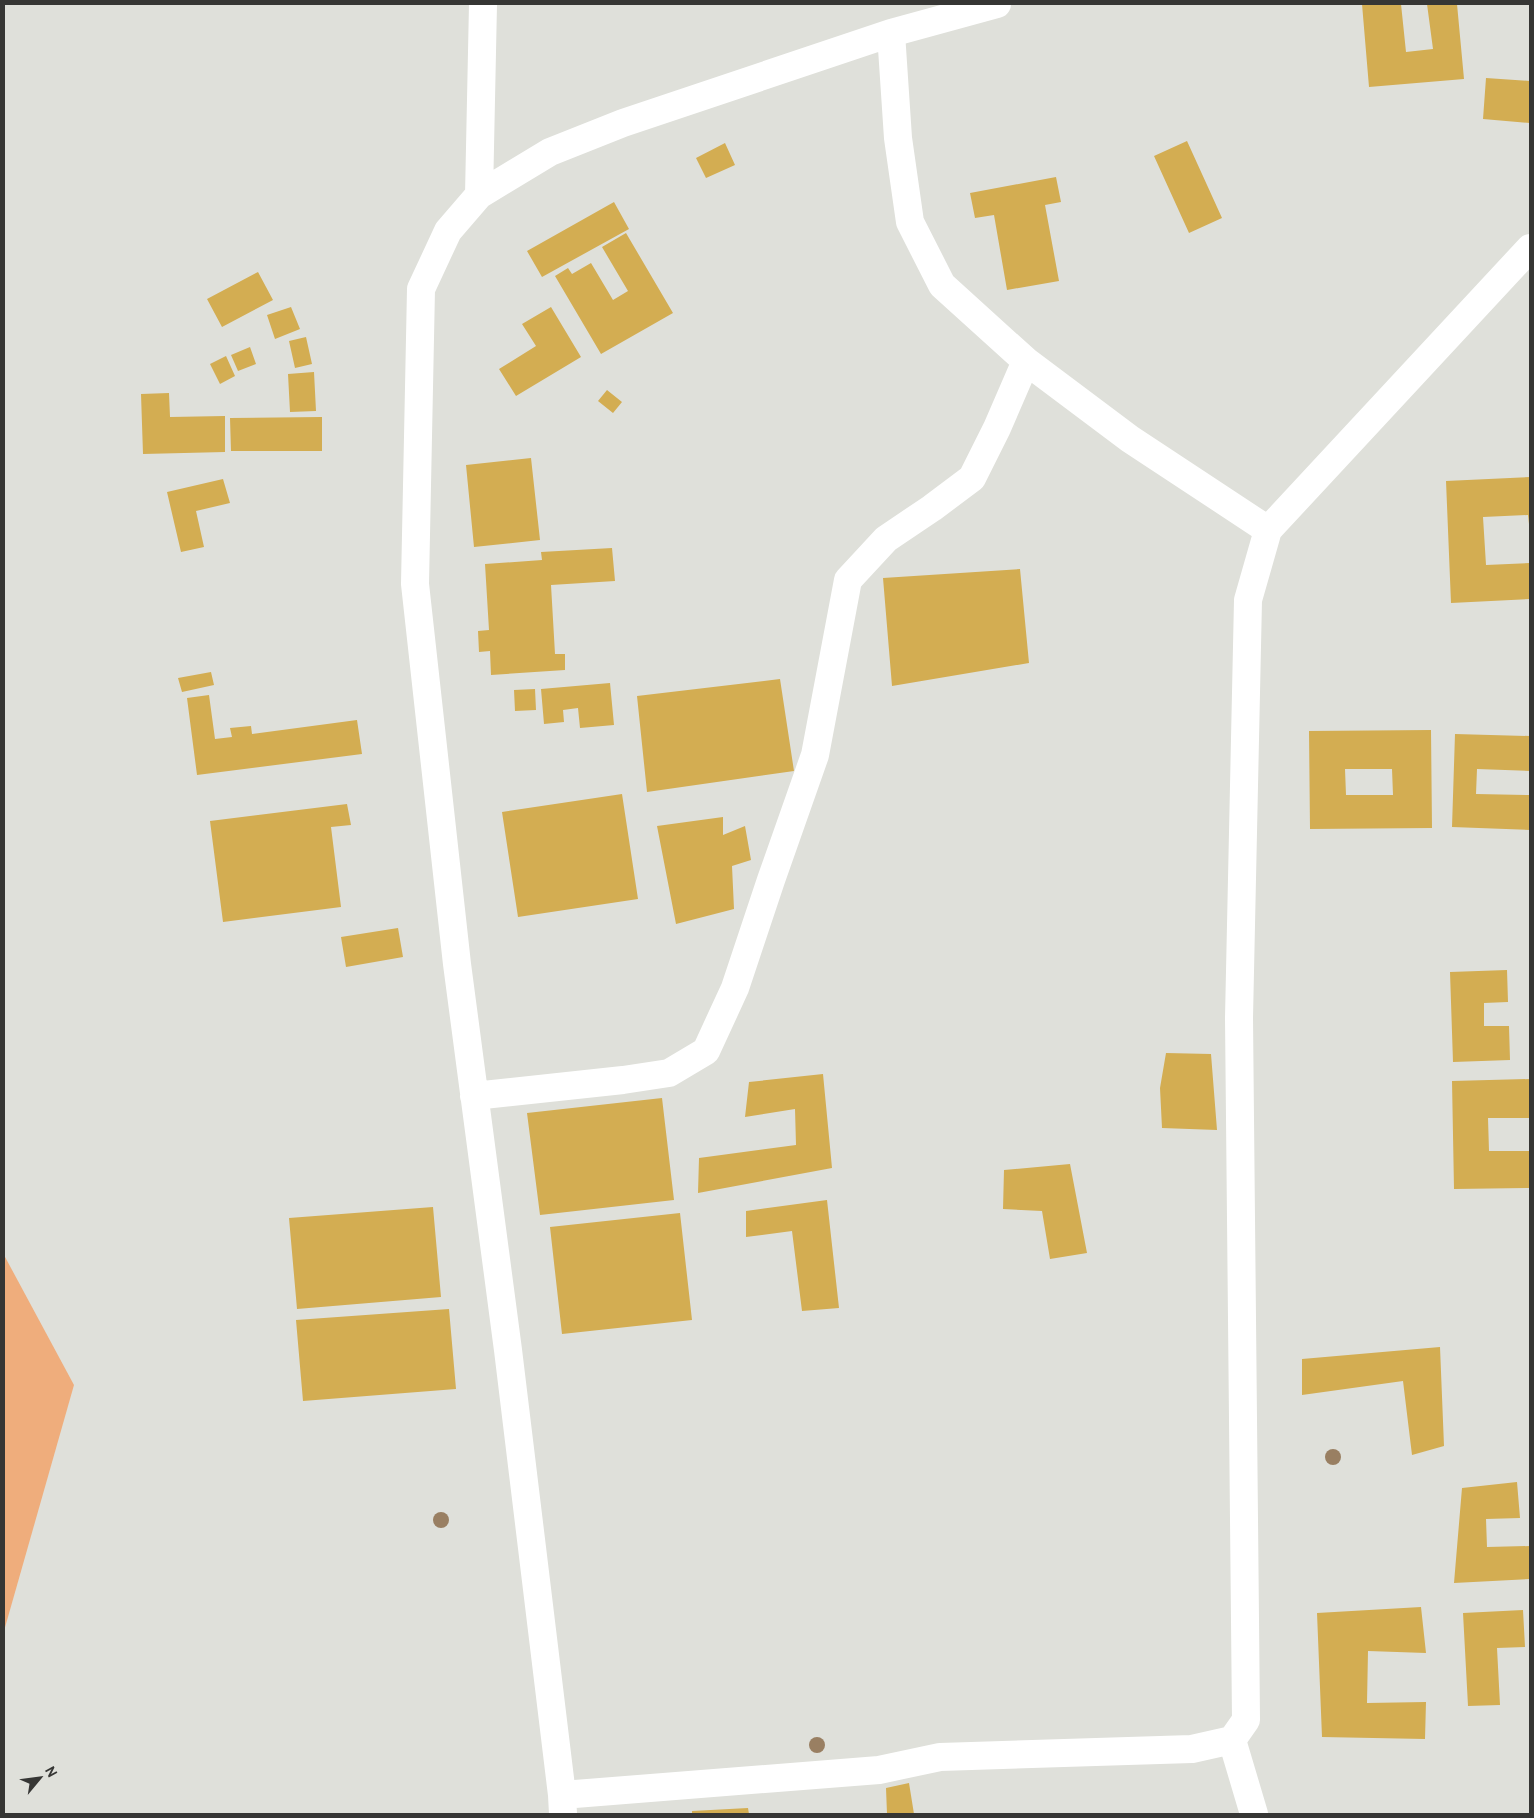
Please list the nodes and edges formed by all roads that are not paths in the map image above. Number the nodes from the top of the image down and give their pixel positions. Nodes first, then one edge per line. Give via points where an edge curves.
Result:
1 (483, 4) edge
2 (997, 4) edge
3 (891, 33) junction
4 (479, 195) junction
5 (1530, 248) edge
6 (1026, 361) junction
7 (1268, 530) junction
8 (474, 1096) junction
9 (1232, 1740) junction
10 (562, 1805) edge
11 (1254, 1814) edge

1 - 4 street
2 - 3 street
3 - 4 street via 623,123 550,152
3 - 6 street via 898,138 910,222 942,285
4 - 8 street via 448,231 421,289 415,584
5 - 7 street
6 - 7 street via 1130,439
6 - 8 street via 972,478 886,539 848,580 815,755 735,988 706,1051 669,1073
7 - 9 street via 1248,600 1239,1018 1247,1694 1246,1720
8 - 10 street
9 - 10 street via 1192,1749 940,1757 879,1770
9 - 11 street

